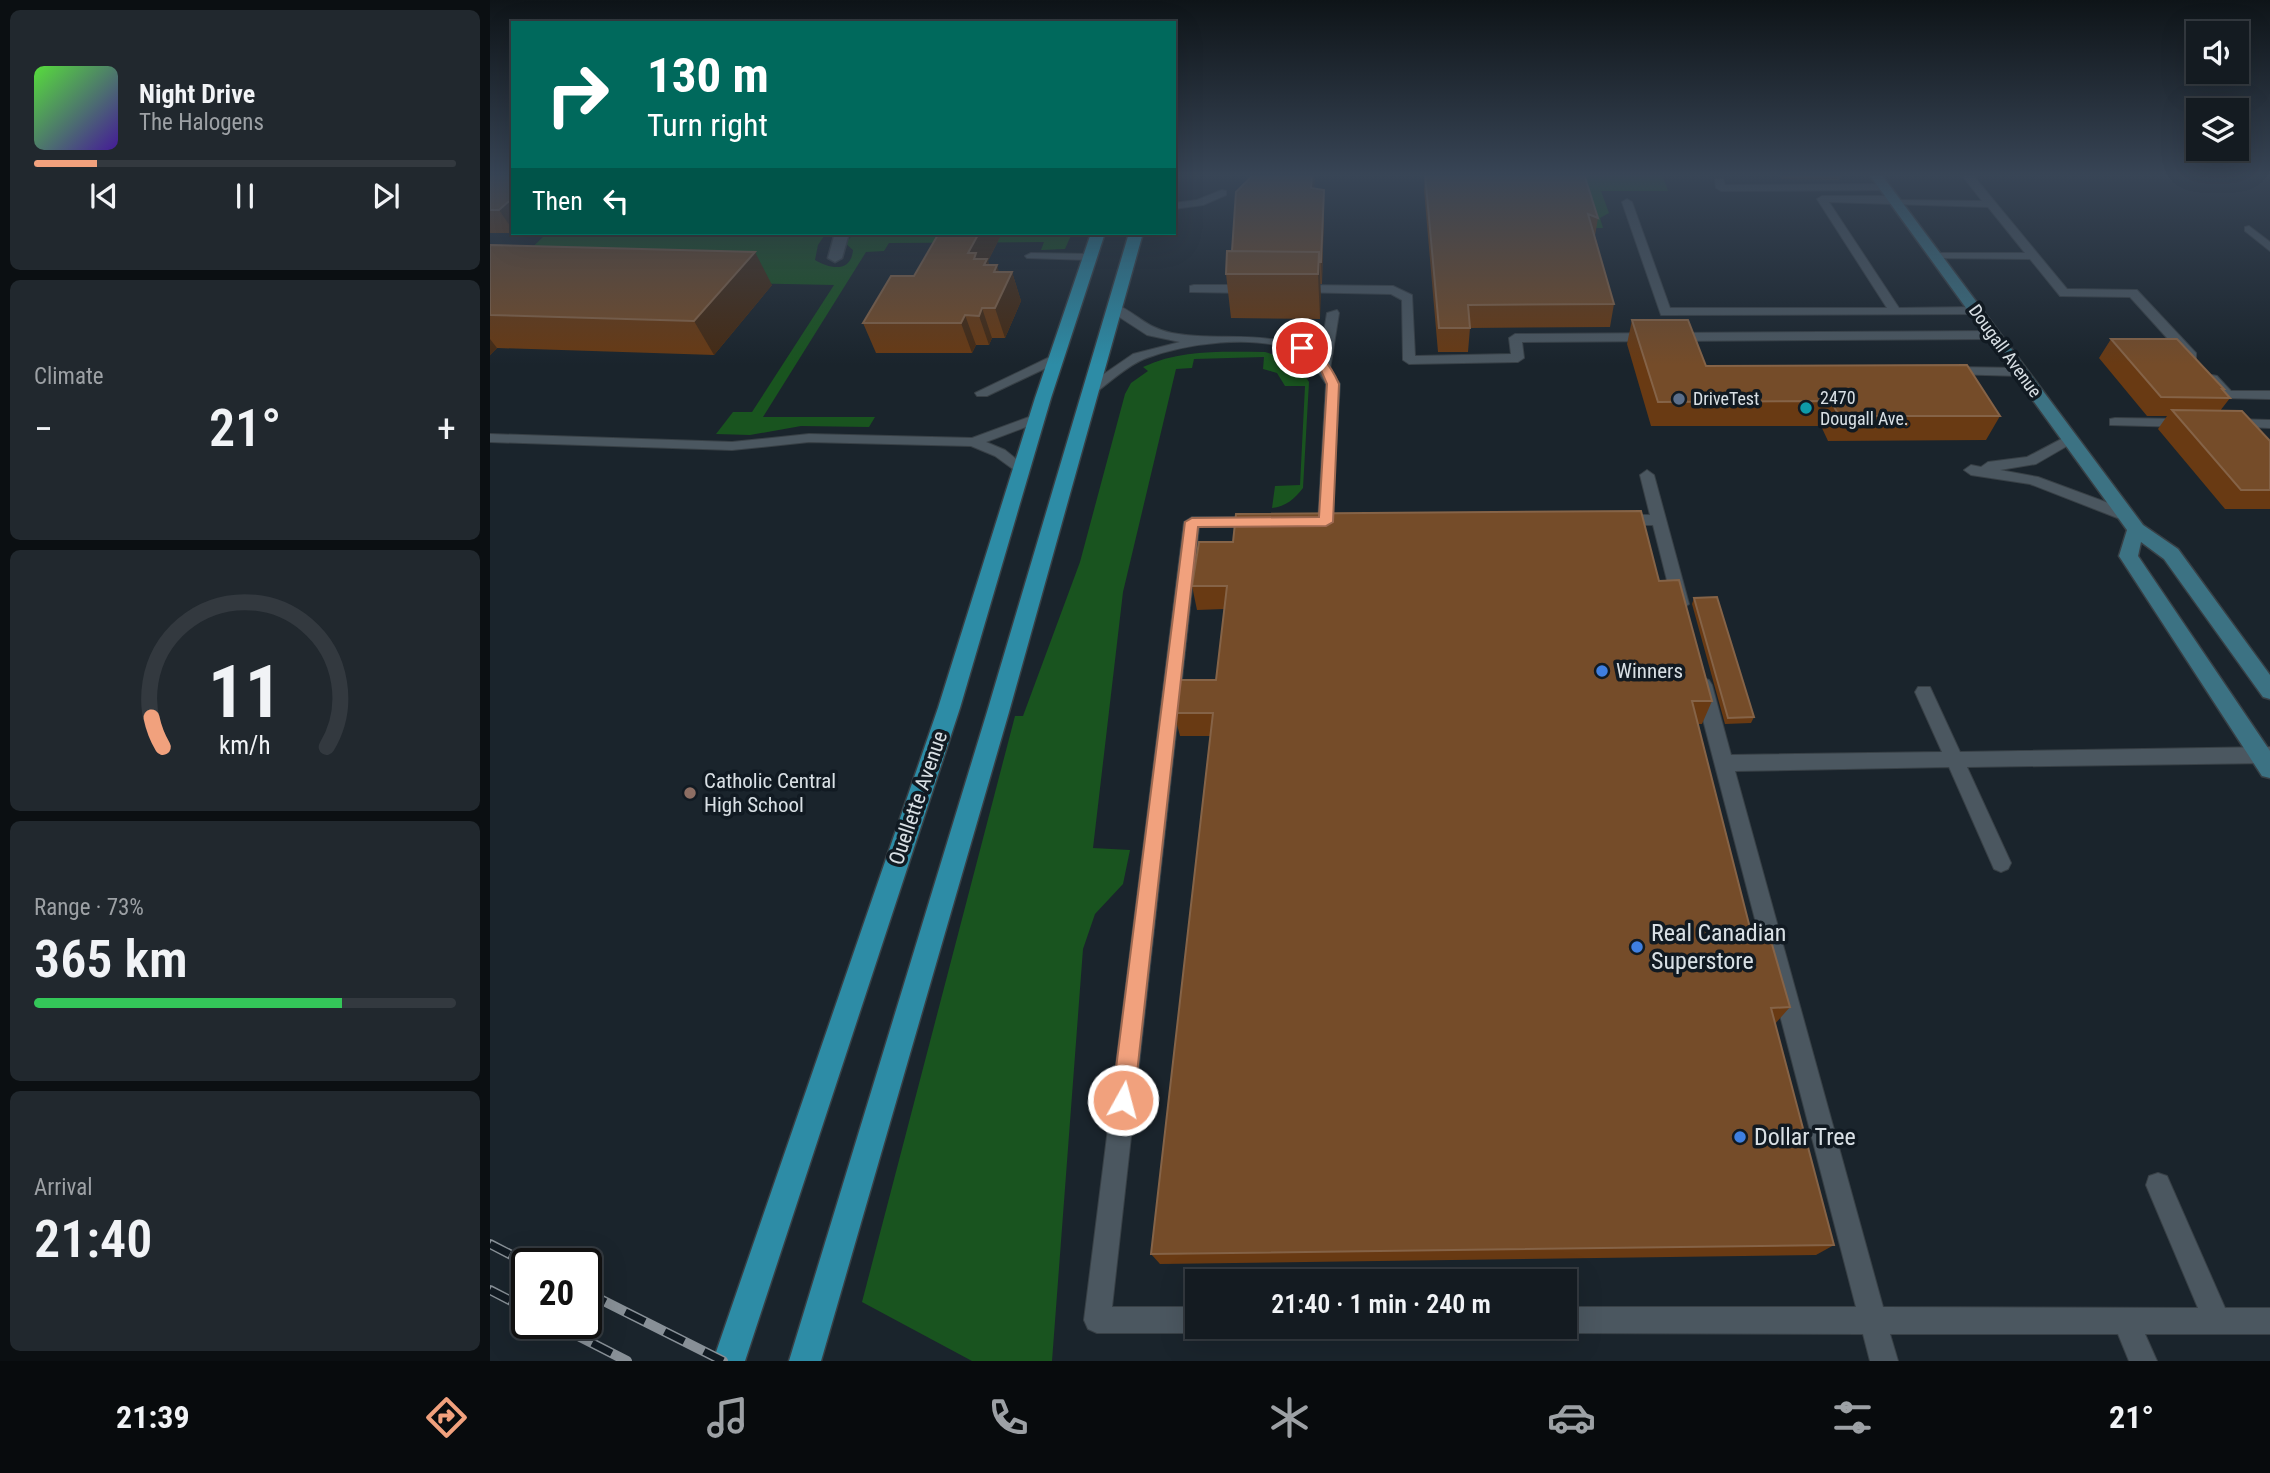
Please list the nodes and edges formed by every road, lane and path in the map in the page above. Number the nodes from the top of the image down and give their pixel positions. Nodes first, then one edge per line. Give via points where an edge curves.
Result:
1 (839, 238) edge
2 (1096, 238) edge
3 (1135, 238) edge
4 (1640, 238) edge
5 (1847, 238) edge
6 (1921, 238) edge
7 (2018, 238) edge
8 (1031, 256) dead end
9 (1935, 256) junction
10 (1090, 257) junction
11 (2034, 257) junction
12 (835, 258) dead end
13 (1194, 289) dead end
14 (1258, 289) edge
15 (1283, 289) edge
16 (1114, 308) junction
17 (1975, 310) junction
18 (1895, 311) junction
19 (1333, 313) dead end
20 (1993, 335) junction
21 (1199, 341) junction
22 (1056, 358) junction
23 (1325, 366) junction
24 (1956, 371) edge
25 (2020, 372) junction
26 (1090, 390) junction
27 (982, 393) dead end
28 (2270, 395) edge
29 (1037, 418) junction
30 (2115, 422) dead end
31 (2196, 423) edge
32 (2223, 423) edge
33 (2270, 424) edge
34 (490, 438) edge
35 (2069, 439) junction
36 (973, 442) junction
37 (1021, 470) junction
38 (1647, 475) dead end
39 (1602, 520) edge
40 (1658, 520) junction
41 (1273, 522) edge
42 (1347, 522) edge
43 (2130, 522) junction
44 (1685, 620) edge
45 (1699, 670) edge
46 (2270, 691) edge
47 (1924, 692) dead end
48 (1955, 760) junction
49 (2267, 760) edge
50 (1723, 763) junction
51 (2001, 863) dead end
52 (2158, 1185) dead end
53 (1185, 1320) edge
54 (1577, 1320) edge
55 (1873, 1321) junction
56 (2126, 1321) junction
57 (2217, 1321) junction
58 (2270, 1321) edge
59 (729, 1361) edge
60 (805, 1361) edge
61 (1884, 1361) edge
62 (2143, 1361) edge

1 - 12 street
2 - 10 main road, Ouellette Avenue
3 - 16 main road
4 - 18 lane via 1665,313
5 - 18 lane
6 - 9 street, Dougall Avenue
7 - 11 lane
8 - 10 lane
9 - 11 lane
9 - 17 street, Dougall Avenue
10 - 22 main road, Ouellette Avenue
11 - 28 lane via 2064,293 2133,293 2227,395
13 - 14 lane
15 - 20 lane via 1393,290 1408,298 1409,360 1518,358 1515,338
16 - 21 lane via 1150,331
16 - 26 main road
17 - 18 lane
17 - 20 street, Dougall Avenue
19 - 23 lane
20 - 25 street, Dougall Avenue
21 - 23 lane via 1270,340 1302,348
21 - 26 lane via 1138,357
22 - 27 lane
22 - 29 main road, Ouellette Avenue
23 - 42 lane via 1333,384 1319,522
24 - 25 lane
25 - 35 street, Dougall Avenue
26 - 60 main road
29 - 36 lane
29 - 37 main road, Ouellette Avenue
30 - 31 lane
32 - 33 lane
34 - 36 lane via 732,446 809,438
35 - 43 street, Dougall Avenue
35 - 43 lane via 2031,461 1971,470 2033,480
36 - 37 lane via 1000,453
37 - 59 main road, Ouellette Avenue via 949,708
38 - 40 lane
39 - 40 lane
40 - 44 lane
41 - 53 lane via 1192,522 1097,1320
43 - 46 street, Dougall Avenue via 2171,554
43 - 49 street via 2128,556
45 - 50 lane
47 - 48 lane
48 - 49 lane
48 - 50 lane
48 - 51 lane
50 - 55 lane
52 - 57 lane
54 - 55 lane
55 - 56 lane
55 - 61 lane
56 - 57 lane
56 - 62 lane
57 - 58 lane

